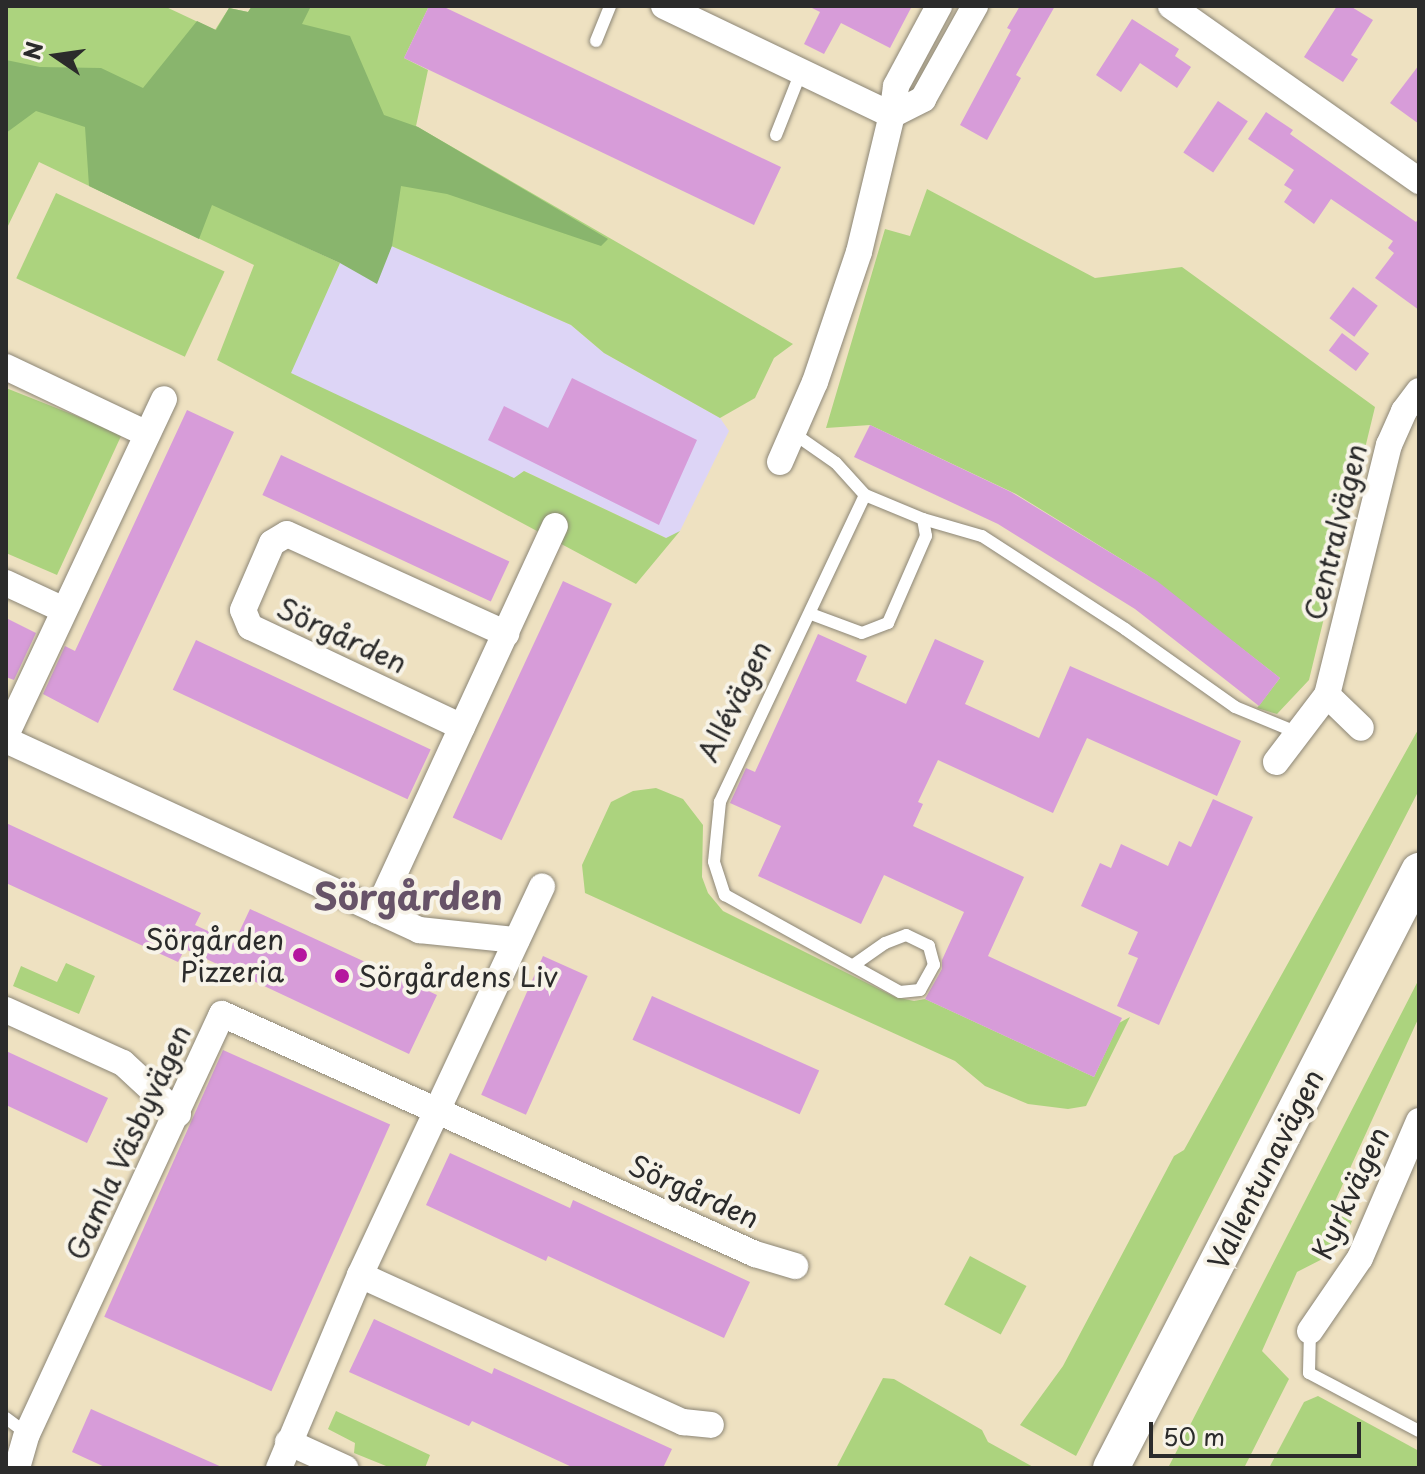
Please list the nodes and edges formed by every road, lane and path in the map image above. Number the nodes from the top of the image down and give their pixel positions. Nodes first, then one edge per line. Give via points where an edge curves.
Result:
1 (610, 6) edge
2 (664, 6) edge
3 (939, 6) edge
4 (975, 6) edge
5 (1171, 6) edge
6 (596, 41) dead end
7 (801, 72) junction
8 (892, 115) junction
9 (776, 135) dead end
10 (1419, 181) edge
11 (6, 367) edge
12 (1419, 391) edge
13 (164, 399) dead end
14 (793, 433) junction
15 (147, 434) junction
16 (780, 462) dead end
17 (865, 495) junction
18 (923, 519) junction
19 (555, 526) dead end
20 (6, 583) edge
21 (64, 610) junction
22 (811, 614) junction
23 (506, 634) junction
24 (1327, 695) junction
25 (462, 727) junction
26 (1361, 728) dead end
27 (1298, 733) junction
28 (6, 737) edge
29 (1276, 762) dead end
30 (1419, 871) edge
31 (542, 887) dead end
32 (377, 911) junction
33 (516, 940) junction
34 (855, 964) junction
35 (6, 1010) edge
36 (437, 1109) junction
37 (178, 1114) junction
38 (1419, 1121) edge
39 (795, 1266) dead end
40 (360, 1275) junction
41 (1310, 1331) joint
42 (711, 1425) dead end
43 (16, 1426) edge
44 (1419, 1431) edge
45 (288, 1442) junction
46 (17, 1468) edge
47 (279, 1468) edge
48 (345, 1468) edge
49 (1111, 1468) edge

1 - 6 lane
2 - 7 street
3 - 8 street via 896,86
4 - 8 street via 923,99
5 - 10 street
7 - 8 street
7 - 9 lane
8 - 14 street via 859,252
11 - 15 street
12 - 24 street, Centralvägen via 1389,445
13 - 15 street
14 - 16 street
14 - 17 lane via 836,463
15 - 21 street
17 - 18 lane
17 - 22 lane, Allévägen
18 - 22 lane via 926,536 888,623 862,633
18 - 27 lane via 982,536 1235,707
19 - 23 street
20 - 21 street
21 - 28 street
22 - 34 lane, Allévägen via 720,802 714,862 725,895
23 - 25 street
23 - 25 street, Sörgården via 287,534 272,543 243,610 250,627
24 - 26 street
24 - 27 street, Centralvägen
25 - 32 street
27 - 29 street, Centralvägen
28 - 32 street
30 - 49 main road, Vallentunavägen
31 - 33 street
32 - 33 street via 419,930
33 - 36 street
34 - 34 lane, Allévägen via 906,935 929,946 934,965 920,990 900,992
35 - 37 street via 123,1063
36 - 37 street, Gamla Väsbyvägen via 222,1014
36 - 39 street, Sörgården via 755,1254
36 - 40 street
37 - 43 street, Gamla Väsbyvägen
38 - 41 street, Kyrkvägen via 1360,1258
40 - 42 street via 683,1422
40 - 45 street
41 - 44 lane via 1309,1373
43 - 46 street, Gamla Väsbyvägen
45 - 47 street
45 - 48 street

